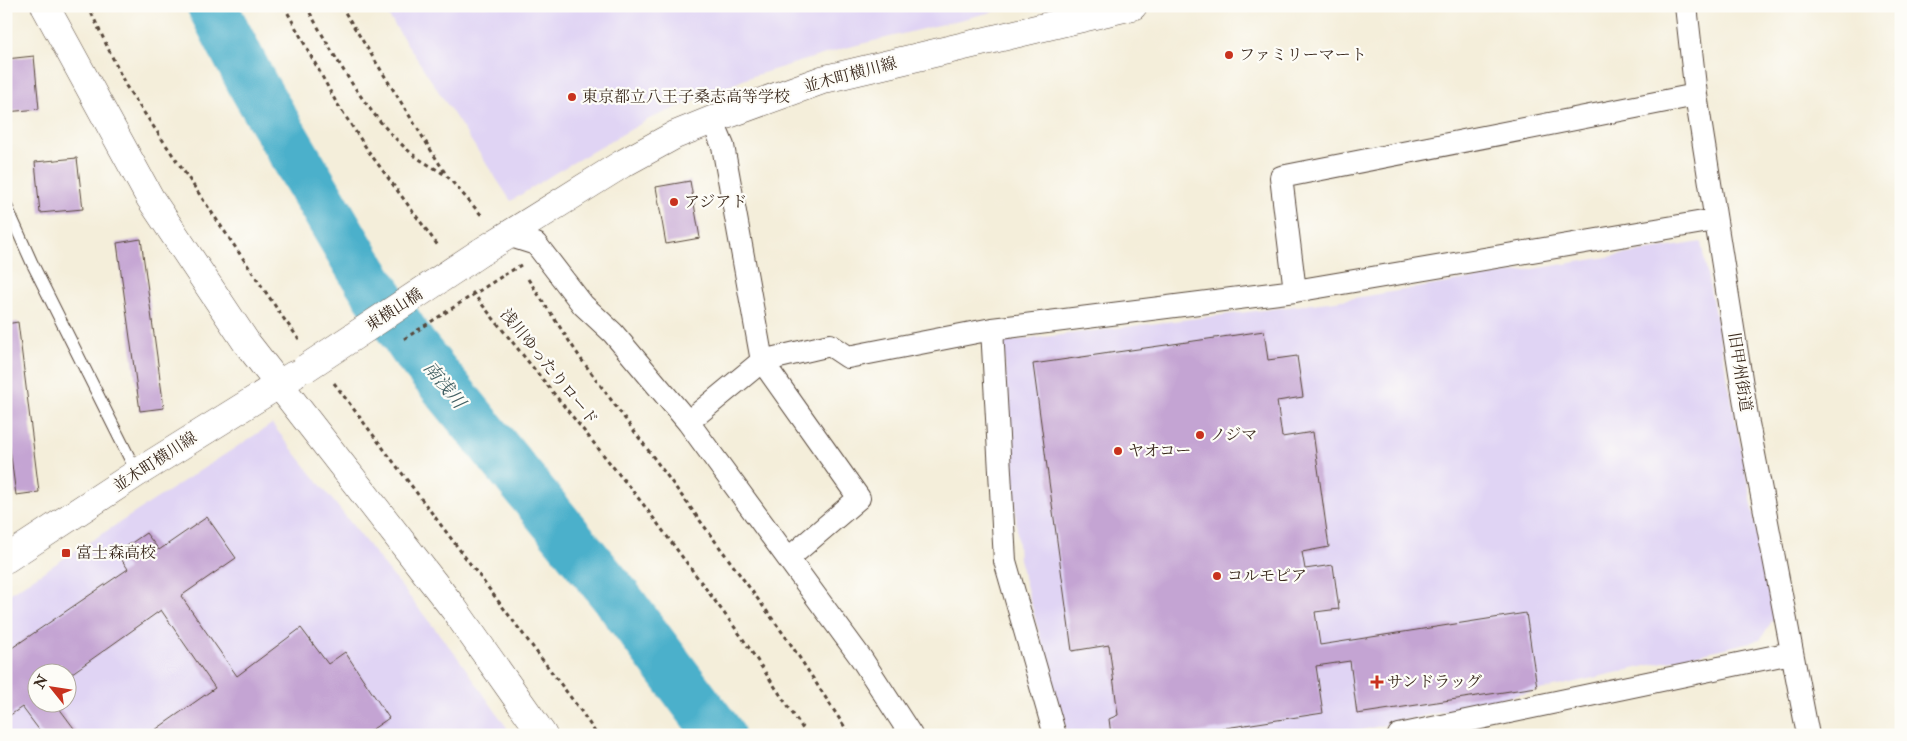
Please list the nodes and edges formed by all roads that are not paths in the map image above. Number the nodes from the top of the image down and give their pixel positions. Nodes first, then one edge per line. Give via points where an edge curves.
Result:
1 (45, 6) edge
2 (1133, 6) edge
3 (1686, 6) edge
4 (1079, 13) edge
5 (1696, 95) junction
6 (712, 120) junction
7 (6, 205) edge
8 (1715, 220) junction
9 (508, 235) junction
10 (481, 252) joint
11 (1295, 291) junction
12 (992, 329) junction
13 (762, 361) junction
14 (306, 368) joint
15 (278, 384) junction
16 (688, 422) junction
17 (137, 473) junction
18 (789, 558) junction
19 (6, 559) edge
20 (1791, 653) junction
21 (543, 735) edge
22 (911, 735) edge
23 (1055, 735) edge
24 (1399, 735) edge
25 (1808, 735) edge

1 - 15 street via 150,198 246,342
2 - 4 street, 並木町横川線
3 - 5 street, 旧甲州街道
4 - 6 street, 並木町横川線 via 825,79
5 - 8 street, 旧甲州街道
5 - 11 street via 1281,177
6 - 9 street, 並木町横川線 via 622,164
6 - 13 street via 723,146
7 - 17 lane
8 - 11 street
8 - 20 street, 旧甲州街道 via 1748,423
9 - 10 street, 並木町横川線
9 - 16 street via 536,244 583,305 613,333
10 - 14 street, 東横山橋, bridge
11 - 12 street
12 - 13 street via 848,357 830,344
12 - 23 street via 1005,561
13 - 16 street
13 - 18 street via 859,498
14 - 15 street, 並木町横川線
15 - 17 street, 並木町横川線
15 - 21 street via 454,609
16 - 18 street
17 - 19 street, 並木町横川線
18 - 22 street via 861,658
20 - 24 street
20 - 25 street, 旧甲州街道

